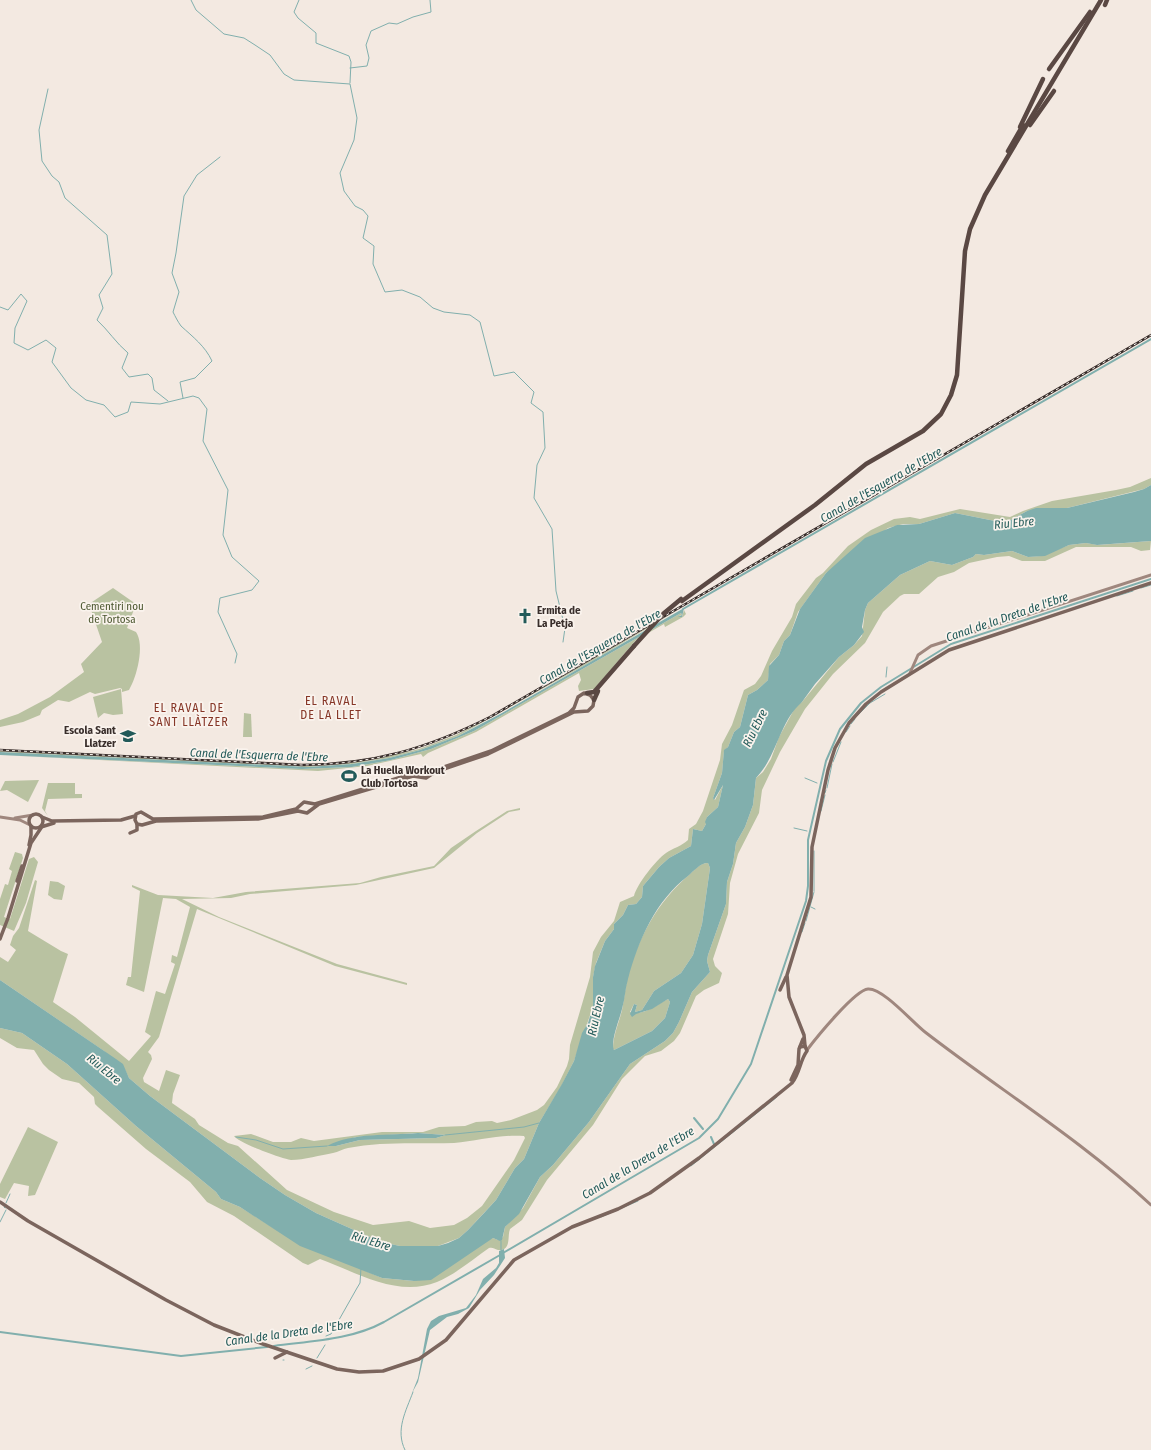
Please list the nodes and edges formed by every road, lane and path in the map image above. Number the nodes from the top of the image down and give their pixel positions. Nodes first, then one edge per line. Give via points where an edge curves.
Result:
1 (1100, 0) edge
2 (1090, 12) junction
3 (1059, 68) junction
4 (1049, 69) dead end
5 (1043, 79) dead end
6 (1054, 92) dead end
7 (1016, 140) junction
8 (1151, 575) edge
9 (1151, 583) edge
10 (635, 647) junction
11 (911, 671) junction
12 (587, 693) junction
13 (594, 700) junction
14 (576, 703) junction
15 (582, 711) junction
16 (420, 770) junction
17 (429, 770) junction
18 (430, 776) junction
19 (420, 777) junction
20 (310, 803) junction
21 (301, 805) junction
22 (311, 810) junction
23 (302, 811) junction
24 (33, 815) junction
25 (0, 816) edge
26 (135, 816) junction
27 (147, 816) junction
28 (42, 817) junction
29 (12, 818) junction
30 (136, 823) junction
31 (146, 823) junction
32 (30, 826) junction
33 (41, 827) junction
34 (130, 833) dead end
35 (7, 918) junction
36 (0, 933) edge
37 (0, 938) edge
38 (803, 1032) junction
39 (815, 1038) junction
40 (800, 1049) junction
41 (806, 1049) junction
42 (788, 1086) junction
43 (0, 1202) edge
44 (1151, 1205) edge

1 - 2 highway
1 - 3 highway
2 - 3 highway
2 - 4 highway
3 - 7 highway
5 - 7 highway
6 - 7 highway
7 - 10 highway, bridge via 985,195 970,229 963,260 957,375 951,395 941,414 923,431 863,466 816,505 682,600
8 - 11 main road via 926,648 920,652
9 - 11 main road via 960,645
10 - 12 highway via 594,692
10 - 13 highway via 599,690
11 - 38 main road via 866,704 849,723 830,761 813,842 810,898 784,985
12 - 13 main road
12 - 14 main road via 579,695
13 - 15 main road via 592,709
14 - 15 main road
14 - 17 main road via 568,714 491,751 453,765
15 - 18 main road via 488,754
16 - 17 main road via 424,767
16 - 19 main road
16 - 20 main road
17 - 18 main road
18 - 19 main road via 425,779
19 - 22 main road via 413,776 319,804
20 - 21 main road
20 - 22 main road
21 - 23 main road
21 - 27 main road via 290,811 258,817 153,819
22 - 23 main road via 307,813
23 - 31 main road via 258,819 158,820
24 - 28 main road via 38,814
24 - 29 main road
24 - 32 main road via 29,820
25 - 29 main road
26 - 27 main road via 141,812
26 - 28 main road via 121,820 52,821
26 - 30 main road
27 - 31 main road
28 - 33 main road via 44,822
29 - 32 main road
30 - 31 main road
30 - 33 main road via 53,823
30 - 34 main road via 137,830
32 - 33 main road via 35,829
32 - 35 main road via 31,838
33 - 35 main road via 31,843
35 - 36 main road
35 - 37 main road
38 - 39 main road via 807,1040
38 - 40 main road
38 - 41 main road
39 - 41 main road
39 - 44 main road via 861,991 874,989 884,994 926,1033 1058,1128
40 - 41 main road
40 - 41 main road via 802,1053
40 - 42 main road via 798,1065
41 - 42 main road via 798,1074
42 - 43 main road via 701,1157 648,1194 572,1227 514,1260 451,1335 425,1356 388,1370 360,1372 337,1369 221,1329 184,1311 33,1224

